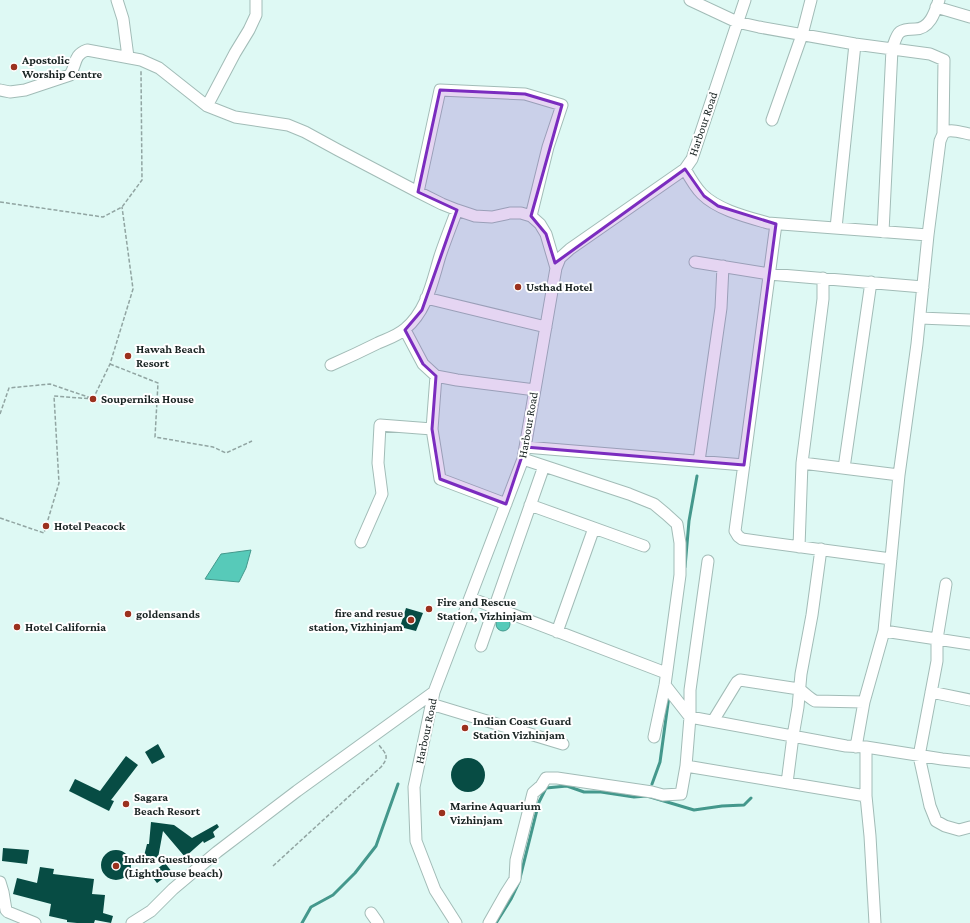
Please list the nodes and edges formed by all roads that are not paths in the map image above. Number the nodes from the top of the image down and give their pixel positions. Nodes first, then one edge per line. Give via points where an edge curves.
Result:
1 (117, 0) edge
2 (256, 0) edge
3 (690, 0) edge
4 (745, 0) edge
5 (812, 0) edge
6 (938, 3) edge
7 (970, 16) edge
8 (737, 22) junction
9 (802, 35) junction
10 (855, 44) junction
11 (892, 49) junction
12 (128, 57) junction
13 (0, 90) edge
14 (207, 106) junction
15 (772, 120) dead end
16 (943, 133) junction
17 (970, 134) edge
18 (685, 169) junction
19 (418, 192) junction
20 (456, 210) junction
21 (531, 216) junction
22 (776, 224) junction
23 (836, 228) junction
24 (883, 232) junction
25 (928, 235) junction
26 (695, 262) dead end
27 (723, 266) junction
28 (556, 268) junction
29 (769, 274) junction
30 (823, 278) junction
31 (871, 282) junction
32 (923, 287) junction
33 (426, 298) junction
34 (920, 318) junction
35 (970, 320) edge
36 (546, 327) junction
37 (405, 330) junction
38 (331, 365) dead end
39 (436, 376) junction
40 (535, 390) junction
41 (432, 429) junction
42 (525, 447) junction
43 (523, 459) junction
44 (699, 461) junction
45 (802, 463) junction
46 (744, 465) junction
47 (544, 466) junction
48 (844, 468) junction
49 (899, 475) junction
50 (506, 504) junction
51 (530, 505) junction
52 (594, 528) junction
53 (361, 542) dead end
54 (644, 546) dead end
55 (799, 547) junction
56 (821, 549) junction
57 (891, 559) junction
58 (708, 561) dead end
59 (946, 584) dead end
60 (470, 598) junction
61 (494, 607) junction
62 (884, 631) junction
63 (557, 632) junction
64 (937, 639) junction
65 (970, 644) edge
66 (481, 646) dead end
67 (666, 673) junction
68 (665, 685) junction
69 (799, 689) junction
70 (434, 692) junction
71 (931, 692) junction
72 (970, 700) edge
73 (864, 702) junction
74 (431, 704) junction
75 (690, 717) junction
76 (713, 721) junction
77 (793, 736) junction
78 (654, 737) dead end
79 (563, 744) dead end
80 (861, 747) junction
81 (919, 756) junction
82 (970, 762) edge
83 (686, 766) junction
84 (787, 783) junction
85 (866, 796) junction
86 (970, 827) edge
87 (1, 889) edge
88 (3, 908) edge
89 (371, 913) dead end
90 (35, 923) edge
91 (132, 923) edge
92 (378, 923) edge
93 (456, 923) edge
94 (490, 923) edge
95 (875, 923) edge

1 - 12 street via 123,19
2 - 14 street via 254,20
3 - 8 street
4 - 8 street, Harbour Road
5 - 9 street
6 - 7 street
6 - 11 street via 926,26 898,33
8 - 9 street
8 - 18 street, Harbour Road via 692,159
9 - 10 street
9 - 15 street
10 - 11 street
10 - 23 street
11 - 16 street via 930,54 944,60
11 - 24 street
12 - 13 street via 87,50 78,55 70,75 25,90
12 - 14 street via 159,68
14 - 19 street via 235,117 288,125
16 - 17 street via 948,130
16 - 25 street
18 - 22 street via 704,196 718,206
18 - 28 street, Harbour Road via 570,249 560,258
19 - 20 street
19 - 21 street via 440,90 525,94 562,105 548,147
20 - 21 street via 475,216 492,217 521,213
20 - 33 street
21 - 28 street via 546,234
22 - 23 street
22 - 29 street
23 - 24 street
24 - 25 street
25 - 32 street
26 - 27 street
27 - 29 street
27 - 44 street via 721,308
28 - 36 street, Harbour Road
29 - 30 street
29 - 46 street
30 - 31 street
30 - 45 street via 823,299
31 - 32 street
31 - 48 street
32 - 34 street
33 - 36 street
33 - 37 street via 422,310
34 - 35 street
34 - 49 street
36 - 40 street, Harbour Road
37 - 38 street
37 - 39 street via 423,364
39 - 40 street
39 - 41 street
40 - 42 street, Harbour Road
41 - 50 street via 440,479
41 - 53 street via 380,425 378,464 382,494
42 - 43 street, Harbour Road
42 - 44 street
43 - 47 street
43 - 50 street, Harbour Road
44 - 46 street
45 - 48 street
45 - 55 street
46 - 55 street via 735,531 738,536 742,539
47 - 51 street
47 - 67 street via 654,504 676,524 680,543 680,575
48 - 49 street
49 - 57 street
50 - 60 street, Harbour Road
51 - 52 street
51 - 61 street
52 - 54 street
52 - 63 street
55 - 56 street
56 - 57 street
56 - 69 street
57 - 62 street
58 - 75 street via 690,690
59 - 64 street
60 - 61 street
60 - 70 street, Harbour Road
61 - 63 street
61 - 66 street
62 - 64 street
62 - 73 street
63 - 67 street
64 - 65 street
64 - 71 street via 937,661
67 - 68 street
68 - 75 street
68 - 78 street
69 - 73 street via 816,701
69 - 76 street via 740,680
69 - 77 street
70 - 74 street, Harbour Road
70 - 91 street via 217,852 151,912
71 - 72 street
71 - 81 street
73 - 80 street
74 - 79 street
74 - 93 street, Harbour Road via 414,786 416,841 435,890
75 - 76 street
75 - 83 street
76 - 77 street
77 - 80 street
77 - 84 street
80 - 81 street
80 - 85 street
81 - 82 street
81 - 86 street via 930,806 936,821 959,830
83 - 84 street
83 - 94 street via 681,794 663,795 645,790 546,778 533,792 516,860 515,879
84 - 85 street
85 - 95 street
87 - 88 street
88 - 90 street
89 - 92 street

